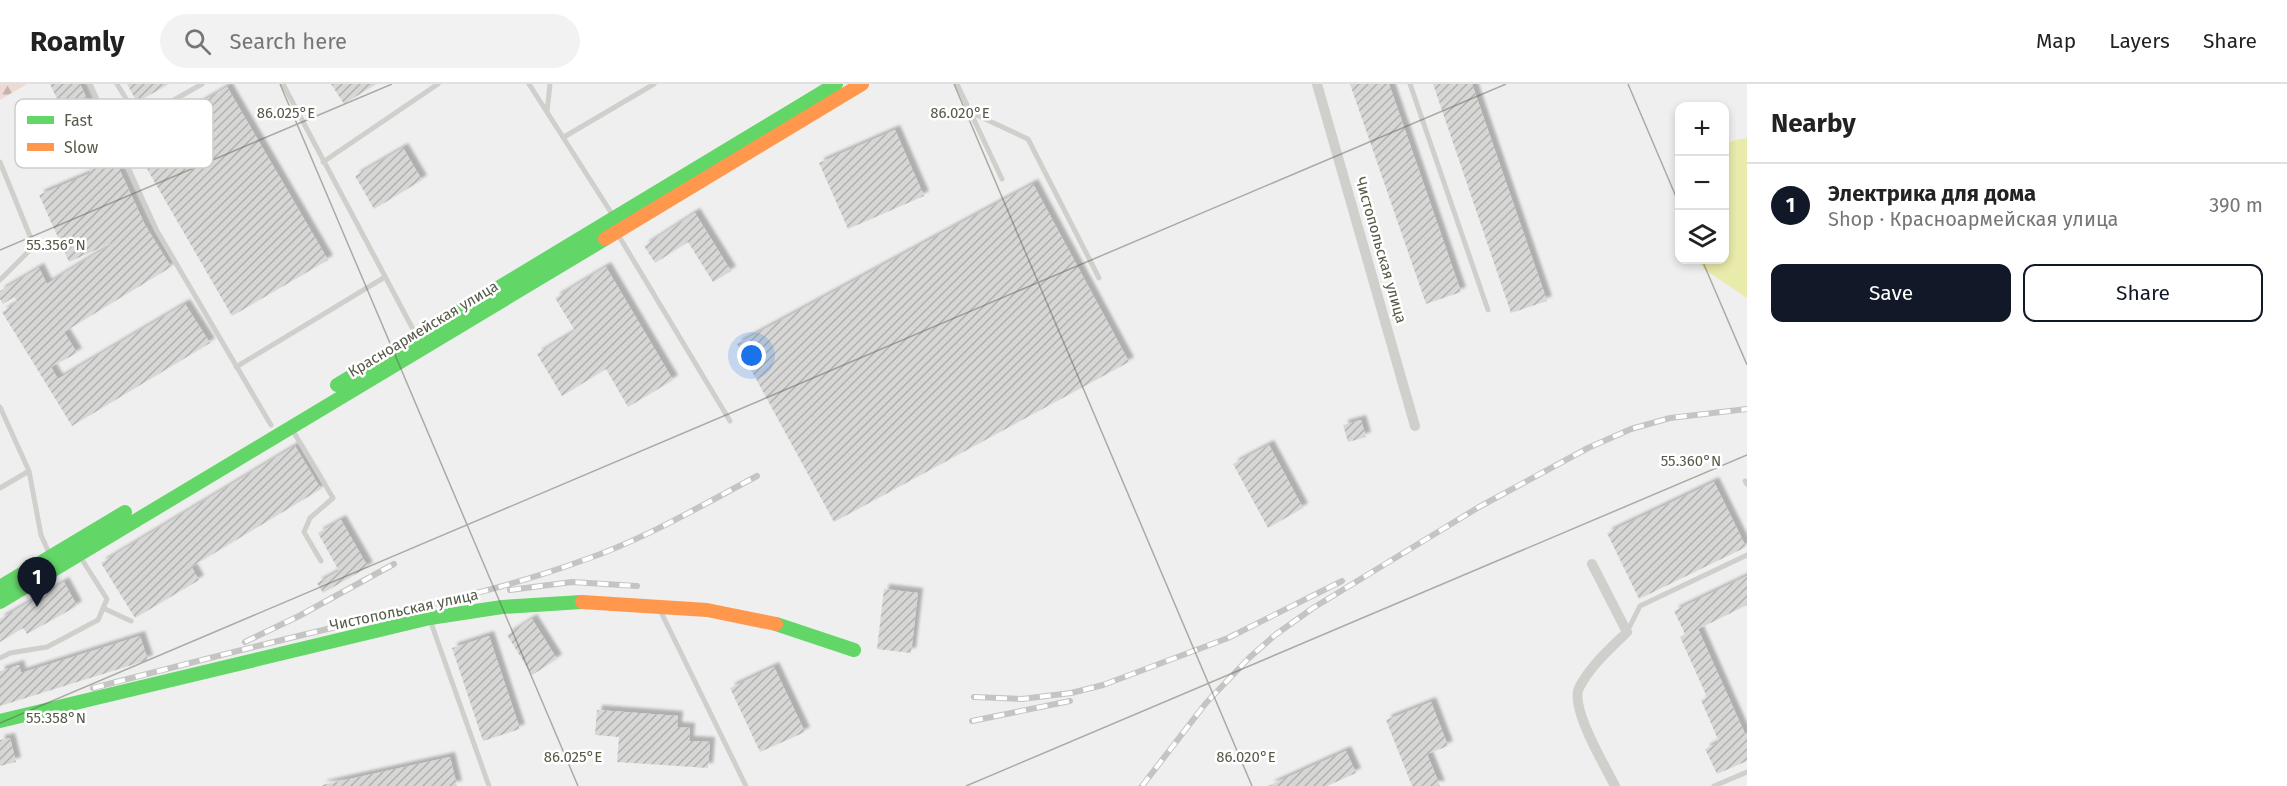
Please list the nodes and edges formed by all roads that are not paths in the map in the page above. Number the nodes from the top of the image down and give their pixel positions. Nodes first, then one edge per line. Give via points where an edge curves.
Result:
1 (90, 84) edge
2 (117, 84) edge
3 (202, 84) edge
4 (283, 84) edge
5 (423, 84) edge
6 (438, 84) edge
7 (529, 84) edge
8 (550, 84) edge
9 (654, 84) edge
10 (836, 84) edge
11 (862, 84) edge
12 (957, 84) edge
13 (1317, 84) edge
14 (1410, 84) edge
15 (426, 92) junction
16 (97, 99) edge
17 (126, 99) edge
18 (176, 99) edge
19 (547, 112) junction
20 (970, 112) junction
21 (564, 137) junction
22 (0, 162) edge
23 (323, 162) junction
24 (128, 168) edge
25 (1002, 179) dead end
26 (615, 225) junction
27 (385, 277) junction
28 (1099, 278) dead end
29 (0, 280) edge
30 (1488, 310) dead end
31 (420, 342) junction
32 (236, 367) junction
33 (0, 407) edge
34 (730, 421) dead end
35 (271, 425) junction
36 (1414, 426) dead end
37 (291, 427) junction
38 (29, 471) junction
39 (0, 488) edge
40 (79, 554) junction
41 (1747, 555) edge
42 (51, 556) junction
43 (321, 561) dead end
44 (1592, 564) dead end
45 (0, 587) edge
46 (0, 602) edge
47 (659, 607) junction
48 (103, 608) junction
49 (430, 618) junction
50 (130, 621) dead end
51 (1627, 632) junction
52 (854, 650) dead end
53 (0, 658) edge
54 (0, 721) edge
55 (1747, 772) edge
56 (489, 786) edge
57 (746, 786) edge
58 (1615, 786) edge
59 (1714, 786) edge

1 - 16 lane
2 - 17 lane
3 - 18 lane
4 - 23 lane
5 - 15 lane
6 - 15 lane
7 - 19 lane
8 - 19 lane
9 - 21 lane
10 - 26 main road, Красноармейская улица
11 - 26 main road, Красноармейская улица
12 - 20 lane
13 - 36 street, Чистопольская улица
14 - 30 lane
15 - 23 lane
19 - 21 lane
20 - 25 lane
20 - 28 lane via 1028,139
21 - 26 lane
22 - 29 lane via 34,246
23 - 27 lane
24 - 32 lane via 157,231
26 - 31 main road, Красноармейская улица
26 - 34 lane
27 - 31 lane
27 - 32 lane
31 - 35 main road, Красноармейская улица
31 - 37 main road, Красноармейская улица
32 - 35 lane
33 - 38 lane
35 - 42 main road, Красноармейская улица
37 - 40 main road, Красноармейская улица
37 - 43 lane via 333,498 310,518 304,532
38 - 39 lane
38 - 42 lane via 41,535
40 - 46 main road, Красноармейская улица
40 - 48 lane via 107,599
41 - 51 lane via 1640,606
42 - 45 main road, Красноармейская улица
44 - 51 street
47 - 49 main road, Чистопольская улица via 574,601
47 - 52 main road, Чистопольская улица via 707,610 778,624
47 - 57 lane
48 - 50 lane
48 - 53 lane via 98,620 47,647 10,652
49 - 54 main road, Чистопольская улица
49 - 56 lane
51 - 58 street via 1593,666 1578,691 1580,717
55 - 59 lane

